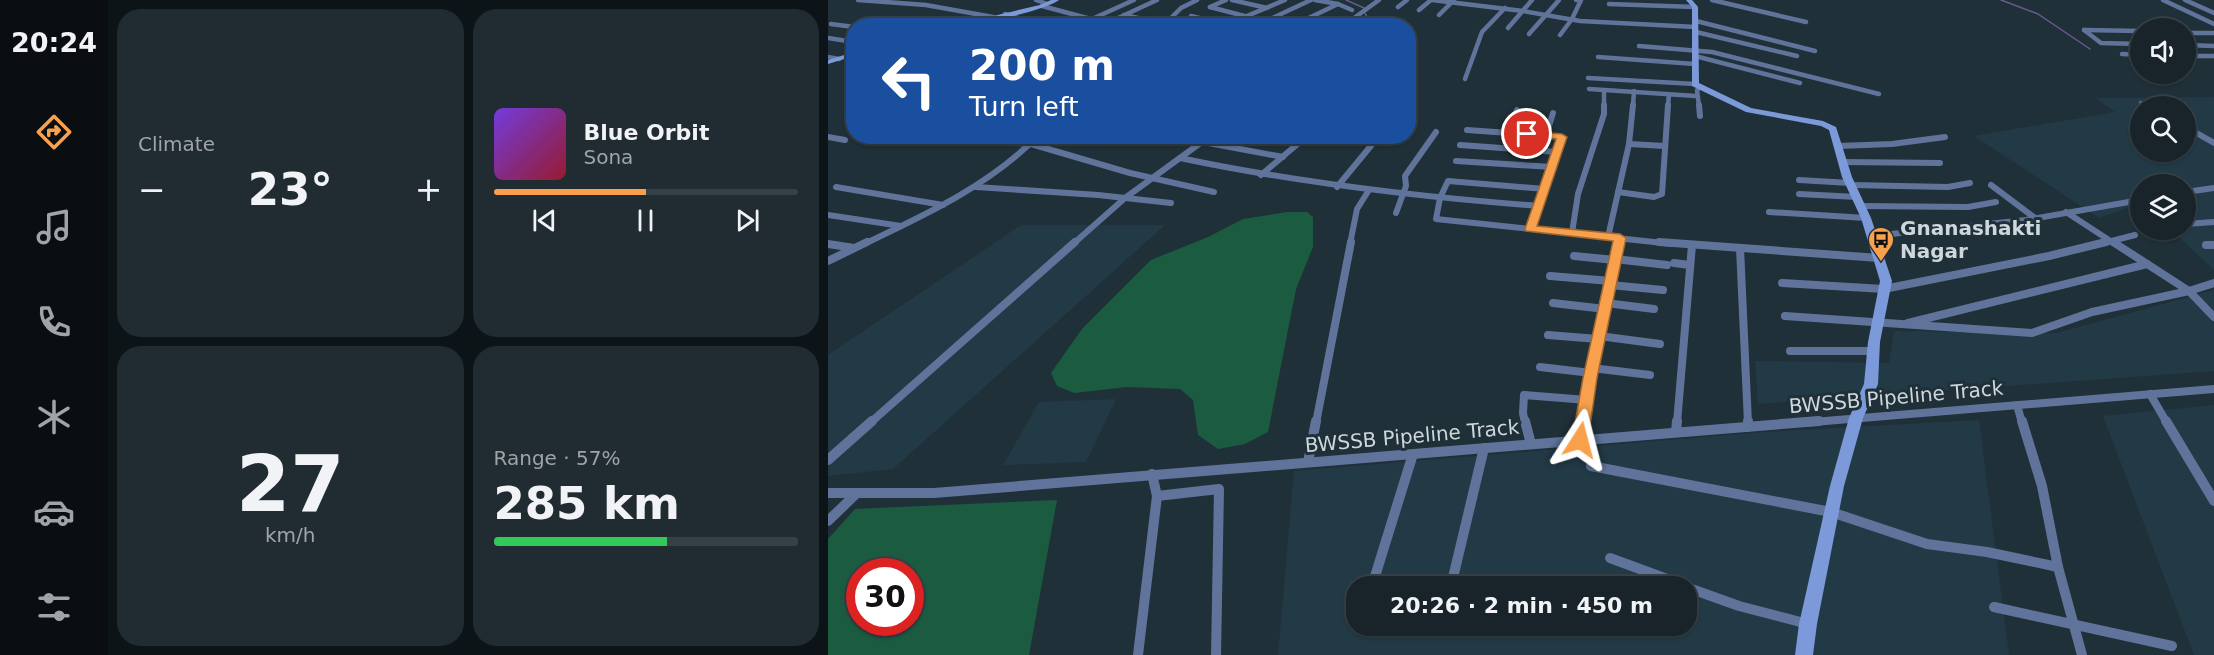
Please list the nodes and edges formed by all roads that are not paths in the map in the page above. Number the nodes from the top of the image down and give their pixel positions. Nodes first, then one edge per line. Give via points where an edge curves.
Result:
1 (858, 0) edge
2 (1035, 0) edge
3 (1056, 0) edge
4 (1134, 0) edge
5 (1157, 0) edge
6 (1197, 0) edge
7 (1226, 0) edge
8 (1232, 0) edge
9 (1275, 0) edge
10 (1313, 0) edge
11 (1379, 0) edge
12 (1407, 0) edge
13 (1432, 0) edge
14 (1483, 0) edge
15 (1532, 0) edge
16 (1559, 0) edge
17 (1576, 0) edge
18 (1712, 0) edge
19 (2163, 0) edge
20 (2185, 0) edge
21 (881, 1) edge
22 (1284, 1) edge
23 (1453, 1) edge
24 (1692, 3) edge
25 (1338, 4) junction
26 (1608, 4) dead end
27 (1044, 5) junction
28 (1476, 6) junction
29 (1398, 7) dead end
30 (1267, 8) junction
31 (1505, 8) junction
32 (1352, 10) dead end
33 (1419, 10) dead end
34 (1523, 10) junction
35 (2214, 13) edge
36 (1005, 14) junction
37 (1547, 14) junction
38 (1123, 15) junction
39 (1439, 15) dead end
40 (1191, 16) dead end
41 (1246, 16) junction
42 (993, 17) junction
43 (988, 18) edge
44 (1018, 18) edge
45 (1089, 18) edge
46 (1094, 18) edge
47 (1117, 18) edge
48 (1137, 18) edge
49 (1172, 18) edge
50 (1200, 18) edge
51 (1242, 18) edge
52 (1254, 18) edge
53 (1273, 18) edge
54 (1309, 18) edge
55 (1354, 18) edge
56 (1572, 19) junction
57 (1806, 22) dead end
58 (831, 24) dead end
59 (2214, 24) edge
60 (846, 26) edge
61 (1696, 27) junction
62 (1508, 28) dead end
63 (2130, 31) edge
64 (2196, 33) edge
65 (2214, 33) edge
66 (1529, 34) dead end
67 (1560, 35) dead end
68 (828, 38) edge
69 (846, 41) edge
70 (2130, 44) edge
71 (2196, 45) edge
72 (1639, 46) dead end
73 (2214, 46) edge
74 (1815, 51) dead end
75 (2122, 54) dead end
76 (2130, 54) edge
77 (1797, 56) dead end
78 (2196, 56) edge
79 (828, 57) edge
80 (846, 57) edge
81 (1598, 57) dead end
82 (1695, 57) junction
83 (2214, 57) edge
84 (839, 59) junction
85 (828, 62) edge
86 (1588, 78) dead end
87 (1465, 79) dead end
88 (1800, 82) dead end
89 (1589, 89) dead end
90 (1697, 89) junction
91 (1604, 90) junction
92 (1634, 91) junction
93 (1669, 94) junction
94 (1879, 94) dead end
95 (1517, 110) dead end
96 (1553, 113) dead end
97 (1700, 116) dead end
98 (1467, 130) dead end
99 (1436, 132) dead end
100 (1509, 133) junction
101 (2196, 133) edge
102 (1546, 136) junction
103 (828, 137) edge
104 (1945, 137) dead end
105 (845, 140) dead end
106 (2214, 143) edge
107 (1031, 144) joint
108 (1199, 144) edge
109 (1227, 144) edge
110 (1298, 144) edge
111 (1372, 144) edge
112 (1629, 144) junction
113 (1460, 145) dead end
114 (1665, 146) junction
115 (1838, 146) junction
116 (1557, 152) junction
117 (1283, 157) junction
118 (1180, 158) junction
119 (1456, 161) dead end
120 (1843, 162) junction
121 (1940, 163) dead end
122 (1552, 167) junction
123 (1261, 175) junction
124 (1152, 178) junction
125 (1799, 180) dead end
126 (1970, 183) dead end
127 (1851, 184) junction
128 (1991, 185) dead end
129 (836, 187) dead end
130 (976, 187) junction
131 (1337, 187) junction
132 (2214, 188) edge
133 (1545, 189) junction
134 (1369, 190) junction
135 (2196, 191) edge
136 (1214, 192) dead end
137 (1618, 192) junction
138 (1403, 194) junction
139 (1800, 194) dead end
140 (1125, 198) junction
141 (1440, 198) junction
142 (1859, 202) junction
143 (1996, 202) dead end
144 (2130, 202) edge
145 (1172, 203) dead end
146 (943, 205) junction
147 (1539, 206) junction
148 (1769, 212) dead end
149 (1396, 213) dead end
150 (2066, 213) junction
151 (828, 215) edge
152 (1866, 218) junction
153 (2035, 218) junction
154 (2214, 222) edge
155 (2196, 223) edge
156 (901, 226) junction
157 (1530, 229) junction
158 (1572, 233) junction
159 (1872, 236) junction
160 (2130, 236) edge
161 (1608, 237) junction
162 (1620, 238) junction
163 (2111, 241) junction
164 (828, 244) edge
165 (1692, 245) junction
166 (855, 248) junction
167 (1740, 249) junction
168 (1574, 256) dead end
169 (1879, 258) junction
170 (1615, 260) junction
171 (828, 261) edge
172 (2147, 264) junction
173 (1690, 265) junction
174 (1550, 276) dead end
175 (1610, 283) junction
176 (1782, 283) dead end
177 (2214, 284) edge
178 (1884, 289) junction
179 (1663, 290) dead end
180 (2189, 291) junction
181 (1553, 303) dead end
182 (1606, 306) junction
183 (1654, 309) dead end
184 (1785, 316) dead end
185 (2214, 317) edge
186 (1878, 323) junction
187 (1902, 325) junction
188 (1548, 334) dead end
189 (1599, 338) junction
190 (1660, 344) dead end
191 (1790, 351) dead end
192 (1874, 351) junction
193 (1540, 367) dead end
194 (1592, 370) junction
195 (1650, 375) dead end
196 (2214, 389) edge
197 (2150, 394) junction
198 (1587, 400) junction
199 (2017, 405) junction
200 (1856, 418) junction
201 (1748, 427) junction
202 (1676, 432) junction
203 (1580, 440) junction
204 (1532, 444) junction
205 (1484, 448) junction
206 (1413, 454) junction
207 (828, 460) edge
208 (1308, 462) junction
209 (1591, 466) dead end
210 (1152, 474) junction
211 (828, 493) edge
212 (857, 493) junction
213 (1157, 496) junction
214 (2214, 501) edge
215 (1832, 512) junction
216 (828, 521) edge
217 (1610, 558) dead end
218 (2058, 567) junction
219 (1375, 576) edge
220 (1453, 576) edge
221 (1659, 576) edge
222 (1697, 590) edge
223 (1994, 607) dead end
224 (2073, 623) junction
225 (1808, 624) junction
226 (2172, 645) dead end
227 (1138, 655) edge
228 (1216, 655) edge
229 (1804, 655) edge
230 (2082, 655) edge

1 - 21 street
2 - 27 street
3 - 27 street
4 - 46 street
5 - 38 street
6 - 49 street
7 - 41 street via 1210,7
8 - 30 street
9 - 22 street
10 - 25 street
10 - 53 street
11 - 55 street
12 - 29 street
13 - 23 street
13 - 33 street
14 - 28 street
15 - 34 street
16 - 37 street
17 - 56 street via 1581,0
18 - 57 street
19 - 59 street
20 - 35 street
21 - 42 street
22 - 30 street
23 - 28 street
23 - 39 street
24 - 26 street
24 - 61 street
25 - 32 street
25 - 54 street
27 - 36 street
27 - 45 street
28 - 31 street
30 - 41 street
31 - 34 street
31 - 87 street via 1482,32
34 - 37 street
34 - 62 street
36 - 42 street
36 - 44 street
37 - 56 street
37 - 66 street
38 - 47 street
38 - 48 street
40 - 50 street
41 - 51 street
41 - 52 street
42 - 43 street
56 - 61 street
56 - 67 street
58 - 60 street
61 - 74 street
61 - 77 street
61 - 82 street
63 - 70 street via 2085,30 2101,43
64 - 65 street
68 - 69 street
71 - 73 street
72 - 82 street
75 - 76 street
78 - 83 street
79 - 84 street
80 - 84 street
81 - 82 street
82 - 88 street
82 - 90 street
82 - 94 street via 1712,52
84 - 85 street
86 - 90 street
89 - 91 street
90 - 93 street
90 - 97 street
90 - 115 street via 1749,110 1822,124 1833,129
91 - 92 street
91 - 158 street via 1604,114 1578,194
92 - 93 street
92 - 112 street
93 - 114 street
95 - 100 street
96 - 102 street
98 - 100 street
99 - 138 street via 1405,176
100 - 102 street
101 - 106 street
102 - 116 street via 1562,137
103 - 105 street
104 - 115 street
107 - 124 street
107 - 130 street
108 - 118 street
109 - 117 street
110 - 117 street
111 - 131 street
112 - 114 street
112 - 137 street
113 - 116 street
114 - 137 street via 1660,196
115 - 120 street
116 - 122 street
117 - 123 street
118 - 123 street
118 - 124 street
119 - 122 street
120 - 121 street
120 - 127 street
122 - 133 street
123 - 131 street
124 - 136 street
124 - 140 street
125 - 127 street
126 - 127 street via 1948,187
127 - 142 street
128 - 153 street
129 - 146 street
130 - 140 street
130 - 146 street
131 - 134 street
132 - 135 street
133 - 141 street via 1448,181
133 - 147 street
134 - 138 street
134 - 208 street via 1357,209
137 - 161 street
138 - 141 street
138 - 149 street
139 - 142 street
140 - 145 street
140 - 207 street
141 - 147 street
141 - 157 street via 1436,219
142 - 143 street via 1968,207
142 - 152 street
144 - 150 street
146 - 156 street
147 - 157 street
148 - 152 street
150 - 153 street
150 - 163 street
151 - 156 street
152 - 159 street
153 - 159 street
154 - 155 street
156 - 166 street
157 - 158 street
158 - 161 street
159 - 169 street
160 - 163 street
161 - 162 street
162 - 165 street
162 - 170 street
163 - 172 street
163 - 178 street
164 - 166 street
165 - 167 street
165 - 173 street
166 - 171 street
167 - 169 street
167 - 201 street
168 - 170 street
169 - 178 street via 1886,281
170 - 173 street
170 - 175 street
172 - 180 street
172 - 187 street
173 - 202 street
174 - 175 street
175 - 179 street
175 - 182 street
176 - 178 street
177 - 180 street
178 - 186 street
180 - 185 street
180 - 187 street via 2092,312 2032,333
181 - 182 street
182 - 183 street
182 - 189 street
184 - 186 street
186 - 187 street
186 - 192 street
188 - 189 street
189 - 190 street
189 - 194 street
191 - 192 street
192 - 200 street via 1871,384
193 - 194 street
194 - 195 street
194 - 198 street
196 - 197 street, BWSSB Pipeline Track
197 - 199 street, BWSSB Pipeline Track
197 - 214 street
198 - 203 street
198 - 204 street via 1524,395 1523,412
199 - 200 street, BWSSB Pipeline Track
199 - 218 street via 2042,486
200 - 201 street, BWSSB Pipeline Track
200 - 215 street
201 - 202 street, BWSSB Pipeline Track
202 - 203 street, BWSSB Pipeline Track
203 - 204 street, BWSSB Pipeline Track
204 - 205 street, BWSSB Pipeline Track
205 - 206 street, BWSSB Pipeline Track
205 - 220 street
206 - 208 street, BWSSB Pipeline Track
206 - 219 street
208 - 210 street, BWSSB Pipeline Track
209 - 215 street
210 - 212 street, BWSSB Pipeline Track via 933,493
210 - 213 street
211 - 212 street, BWSSB Pipeline Track
212 - 216 street
213 - 227 street
213 - 228 street via 1219,489
215 - 218 street via 1927,544
215 - 225 street
217 - 221 street
218 - 224 street
222 - 225 street
223 - 224 street
224 - 226 street
224 - 230 street
225 - 229 street

